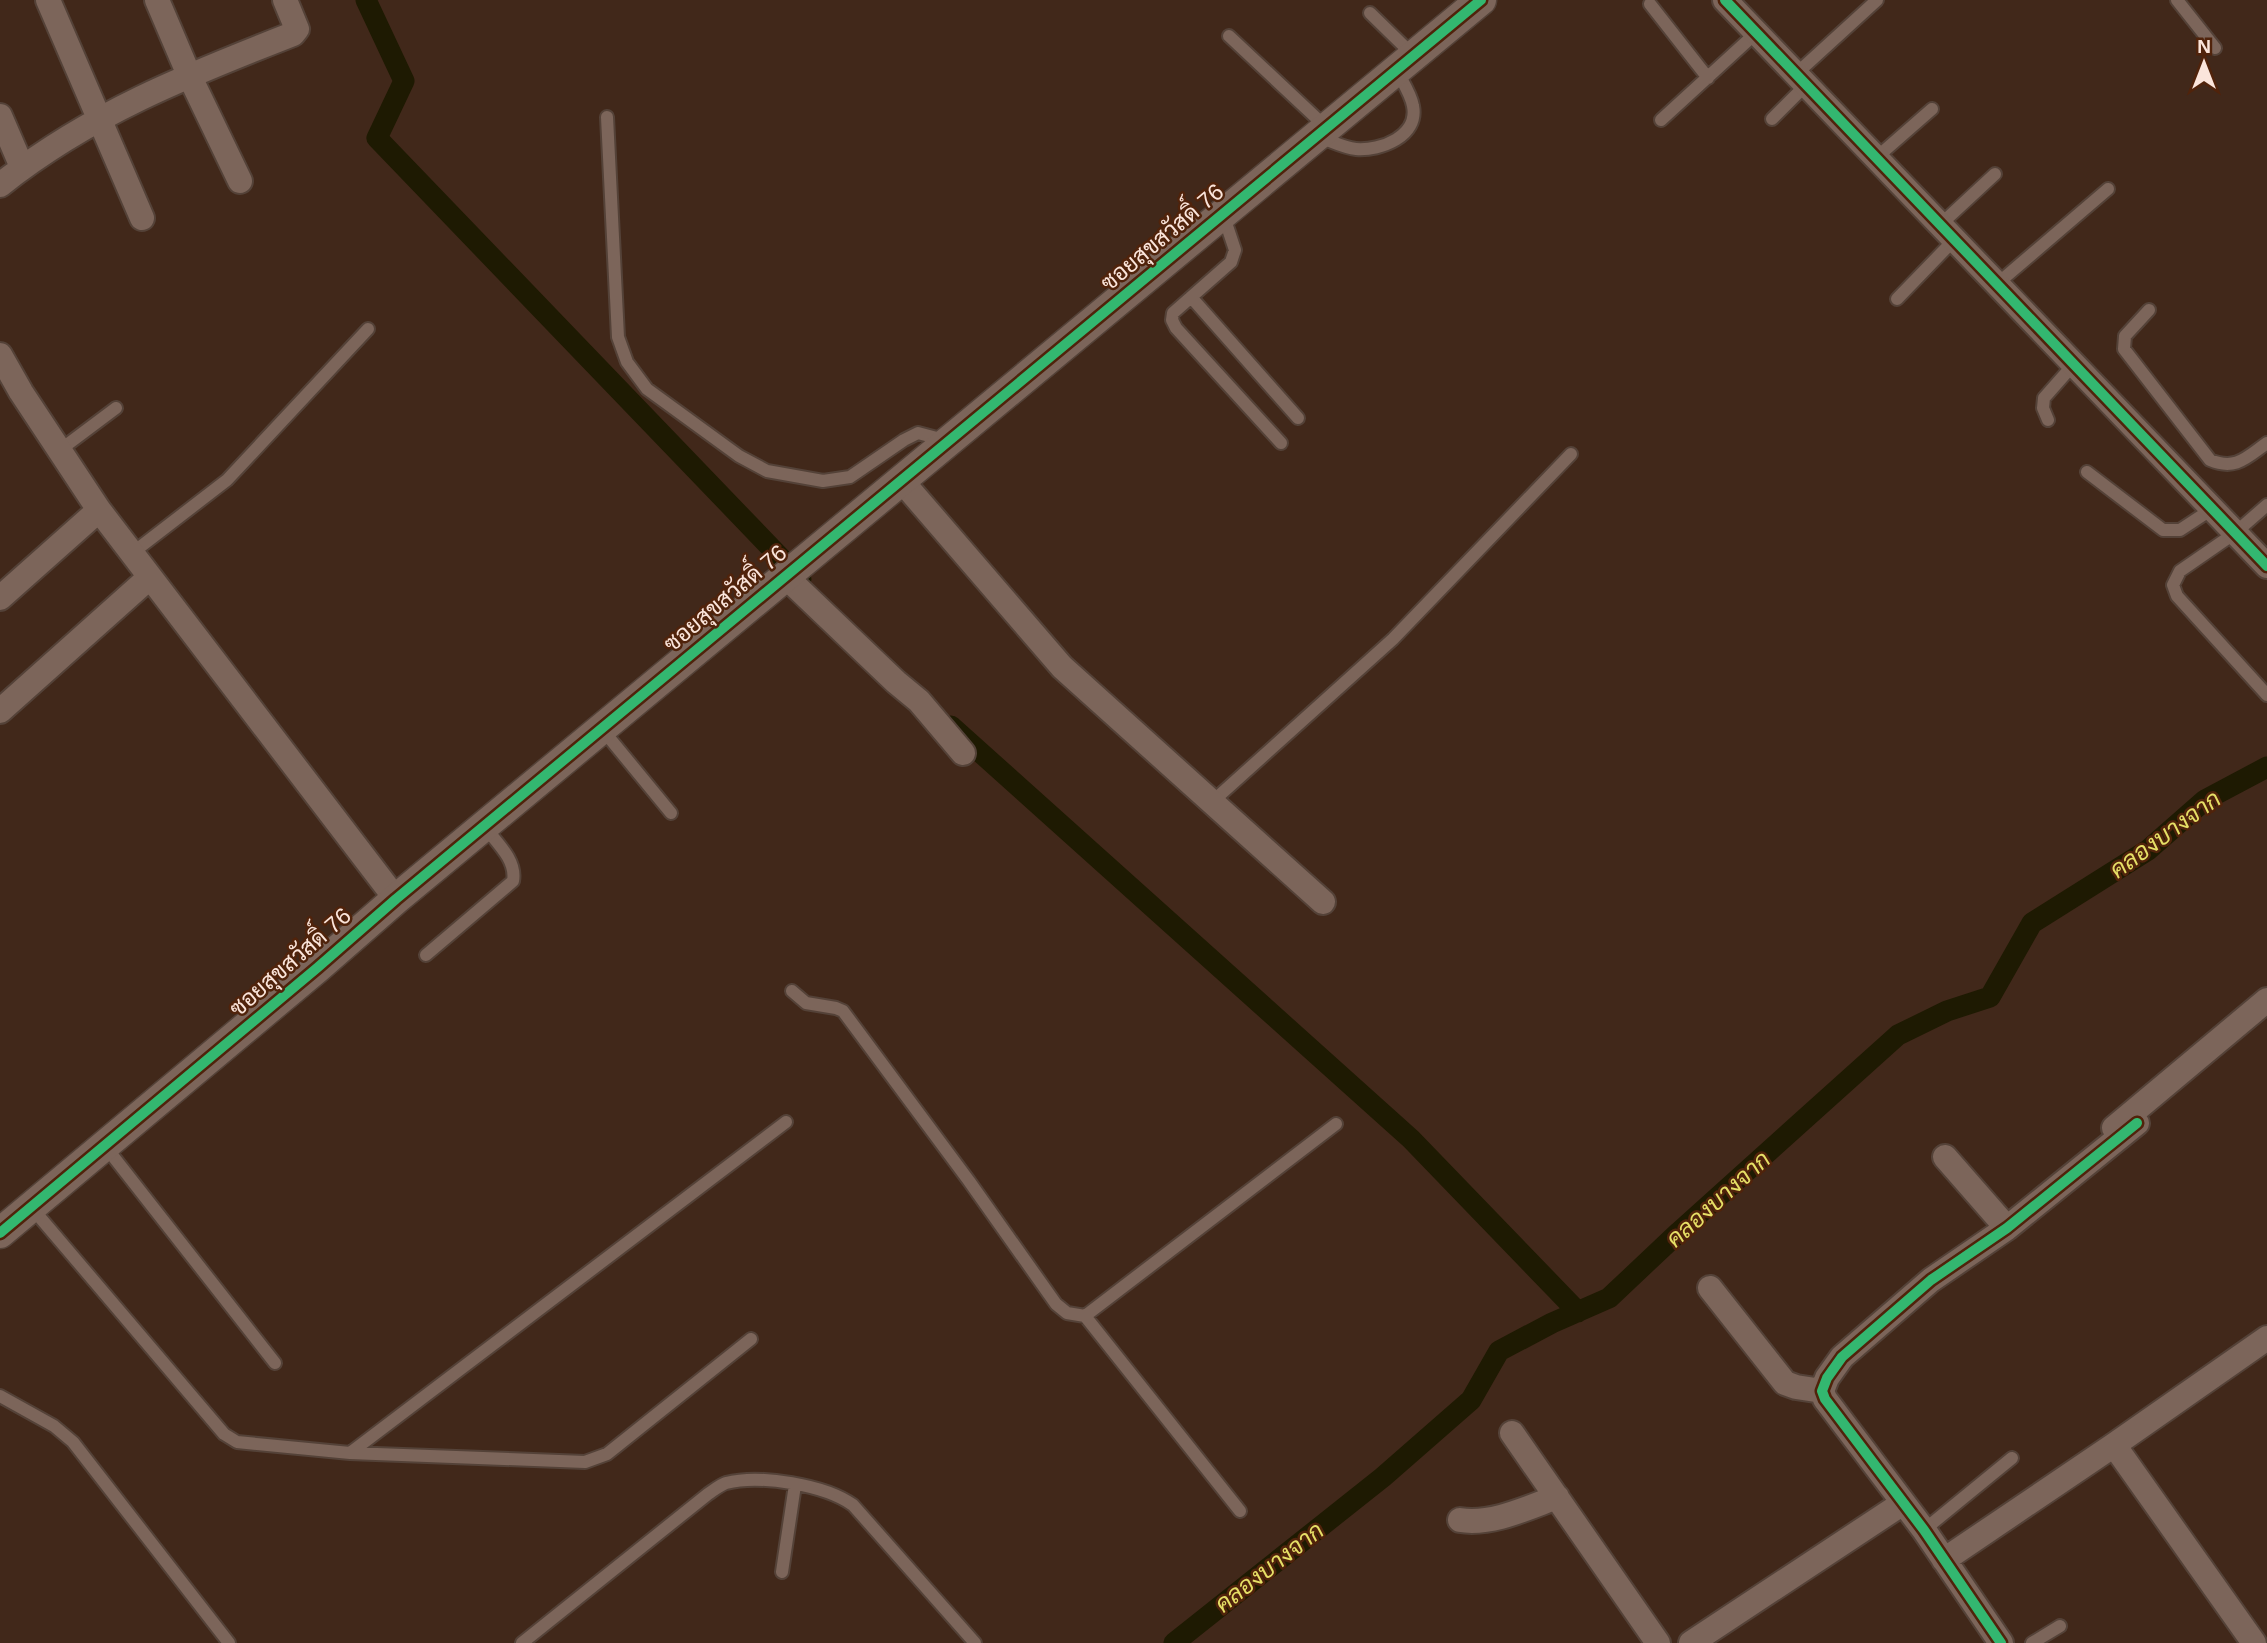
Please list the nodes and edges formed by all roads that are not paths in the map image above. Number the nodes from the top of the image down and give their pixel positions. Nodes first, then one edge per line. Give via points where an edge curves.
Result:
1 (48, 0) edge
2 (157, 0) edge
3 (285, 0) edge
4 (1481, 0) edge
5 (1725, 0) edge
6 (1877, 0) edge
7 (2177, 0) edge
8 (1650, 4) dead end
9 (1370, 13) dead end
10 (1756, 33) junction
11 (1229, 36) dead end
12 (2215, 48) dead end
13 (1406, 63) junction
14 (189, 75) junction
15 (1708, 78) junction
16 (1801, 80) junction
17 (1932, 109) dead end
18 (0, 116) edge
19 (100, 117) junction
20 (607, 117) dead end
21 (1772, 119) dead end
22 (1661, 120) dead end
23 (1322, 132) junction
24 (1876, 158) junction
25 (22, 167) junction
26 (1996, 174) dead end
27 (240, 181) dead end
28 (0, 185) edge
29 (2108, 189) dead end
30 (1223, 214) junction
31 (142, 218) dead end
32 (1947, 232) junction
33 (1997, 284) junction
34 (1191, 297) junction
35 (1897, 299) dead end
36 (2149, 310) dead end
37 (368, 330) dead end
38 (0, 355) edge
39 (2074, 365) junction
40 (116, 408) dead end
41 (1298, 418) dead end
42 (2048, 420) dead end
43 (948, 441) junction
44 (1281, 443) dead end
45 (2267, 443) edge
46 (60, 450) junction
47 (1571, 454) dead end
48 (2087, 472) dead end
49 (901, 480) junction
50 (2267, 505) edge
51 (2212, 509) junction
52 (99, 510) junction
53 (2235, 533) junction
54 (131, 554) junction
55 (2267, 566) edge
56 (795, 568) junction
57 (150, 577) junction
58 (0, 598) edge
59 (2267, 695) edge
60 (0, 711) edge
61 (601, 728) junction
62 (963, 753) dead end
63 (1212, 802) junction
64 (671, 813) dead end
65 (484, 825) junction
66 (396, 899) junction
67 (1323, 902) dead end
68 (426, 955) dead end
69 (792, 991) dead end
70 (2267, 1000) edge
71 (786, 1122) dead end
72 (2137, 1123) dead end
73 (1336, 1124) dead end
74 (104, 1146) junction
75 (1945, 1157) dead end
76 (2042, 1188) dead end
77 (32, 1208) junction
78 (2007, 1228) junction
79 (0, 1233) edge
80 (1710, 1287) dead end
81 (1085, 1316) junction
82 (751, 1339) dead end
83 (2265, 1344) edge
84 (275, 1363) dead end
85 (1822, 1391) junction
86 (0, 1396) edge
87 (1513, 1433) dead end
88 (2115, 1445) junction
89 (350, 1453) junction
90 (2012, 1458) dead end
91 (795, 1485) junction
92 (1557, 1497) junction
93 (1903, 1503) junction
94 (1240, 1511) dead end
95 (1460, 1520) dead end
96 (1924, 1530) junction
97 (1944, 1560) junction
98 (782, 1572) dead end
99 (2060, 1626) dead end
100 (229, 1643) edge
101 (522, 1643) edge
102 (975, 1643) edge
103 (1658, 1643) edge
104 (1692, 1643) edge
105 (2001, 1643) edge
106 (2032, 1643) edge
107 (2253, 1643) edge

1 - 19 street
2 - 14 street
3 - 14 street via 297,29 293,34
4 - 13 street, ซอยสุขสวัสดิ์ 76
5 - 10 street
6 - 16 lane
7 - 12 lane
8 - 15 lane
9 - 13 lane
10 - 15 lane
10 - 16 street
11 - 23 lane
13 - 23 street, ซอยสุขสวัสดิ์ 76
13 - 23 lane via 1414,118 1398,139 1372,149 1353,149
14 - 19 street
14 - 27 street
15 - 22 lane
16 - 21 lane
16 - 24 street
17 - 24 lane
18 - 25 street
19 - 25 street
19 - 31 street
20 - 43 lane via 618,337 627,362 647,389 739,456 767,471 802,479 850,477 918,433
23 - 30 street, ซอยสุขสวัสดิ์ 76
24 - 32 street
25 - 28 street
26 - 32 lane
29 - 33 lane
30 - 34 lane via 1235,250 1231,262
30 - 43 street, ซอยสุขสวัสดิ์ 76
32 - 33 street
32 - 35 lane
33 - 39 street
34 - 41 lane
34 - 44 lane via 1173,313 1176,328
36 - 45 lane via 2125,336 2124,349 2210,460 2235,465
37 - 54 lane via 234,473
38 - 46 street
39 - 42 lane via 2044,398
39 - 51 street
40 - 46 lane
43 - 49 street, ซอยสุขสวัสดิ์ 76
46 - 52 street
47 - 63 lane via 1393,639
48 - 51 lane via 2164,530 2180,530
49 - 56 street, ซอยสุขสวัสดิ์ 76
49 - 63 street via 1062,667
50 - 53 lane
51 - 53 street
52 - 54 street
52 - 58 street
53 - 55 street
53 - 59 lane via 2180,571 2173,585 2177,596
54 - 57 street
56 - 61 street, ซอยสุขสวัสดิ์ 76
56 - 62 street
57 - 60 street
57 - 66 street
61 - 64 lane
61 - 65 street, ซอยสุขสวัสดิ์ 76
63 - 67 street
65 - 66 street, ซอยสุขสวัสดิ์ 76
65 - 68 lane via 512,863 513,881
66 - 74 street, ซอยสุขสวัสดิ์ 76
69 - 81 lane via 806,1003 843,1011 1056,1304 1067,1313
70 - 76 street
71 - 89 lane
72 - 78 street
73 - 81 lane
74 - 77 street, ซอยสุขสวัสดิ์ 76
74 - 84 lane
75 - 78 street
77 - 79 street, ซอยสุขสวัสดิ์ 76
77 - 89 lane via 224,1434 237,1442
78 - 85 street via 1931,1280 1842,1357
80 - 85 street via 1785,1383
81 - 94 lane
82 - 89 lane via 607,1454 585,1462
83 - 88 street
85 - 93 street
86 - 100 lane via 73,1442
87 - 92 street
88 - 97 street
88 - 107 street
90 - 96 lane
91 - 98 lane
91 - 101 lane via 744,1479 723,1483
91 - 102 lane via 830,1492 853,1505
92 - 95 street via 1489,1520
92 - 103 street
93 - 96 street
93 - 104 street
96 - 97 street
97 - 105 street
99 - 106 lane

